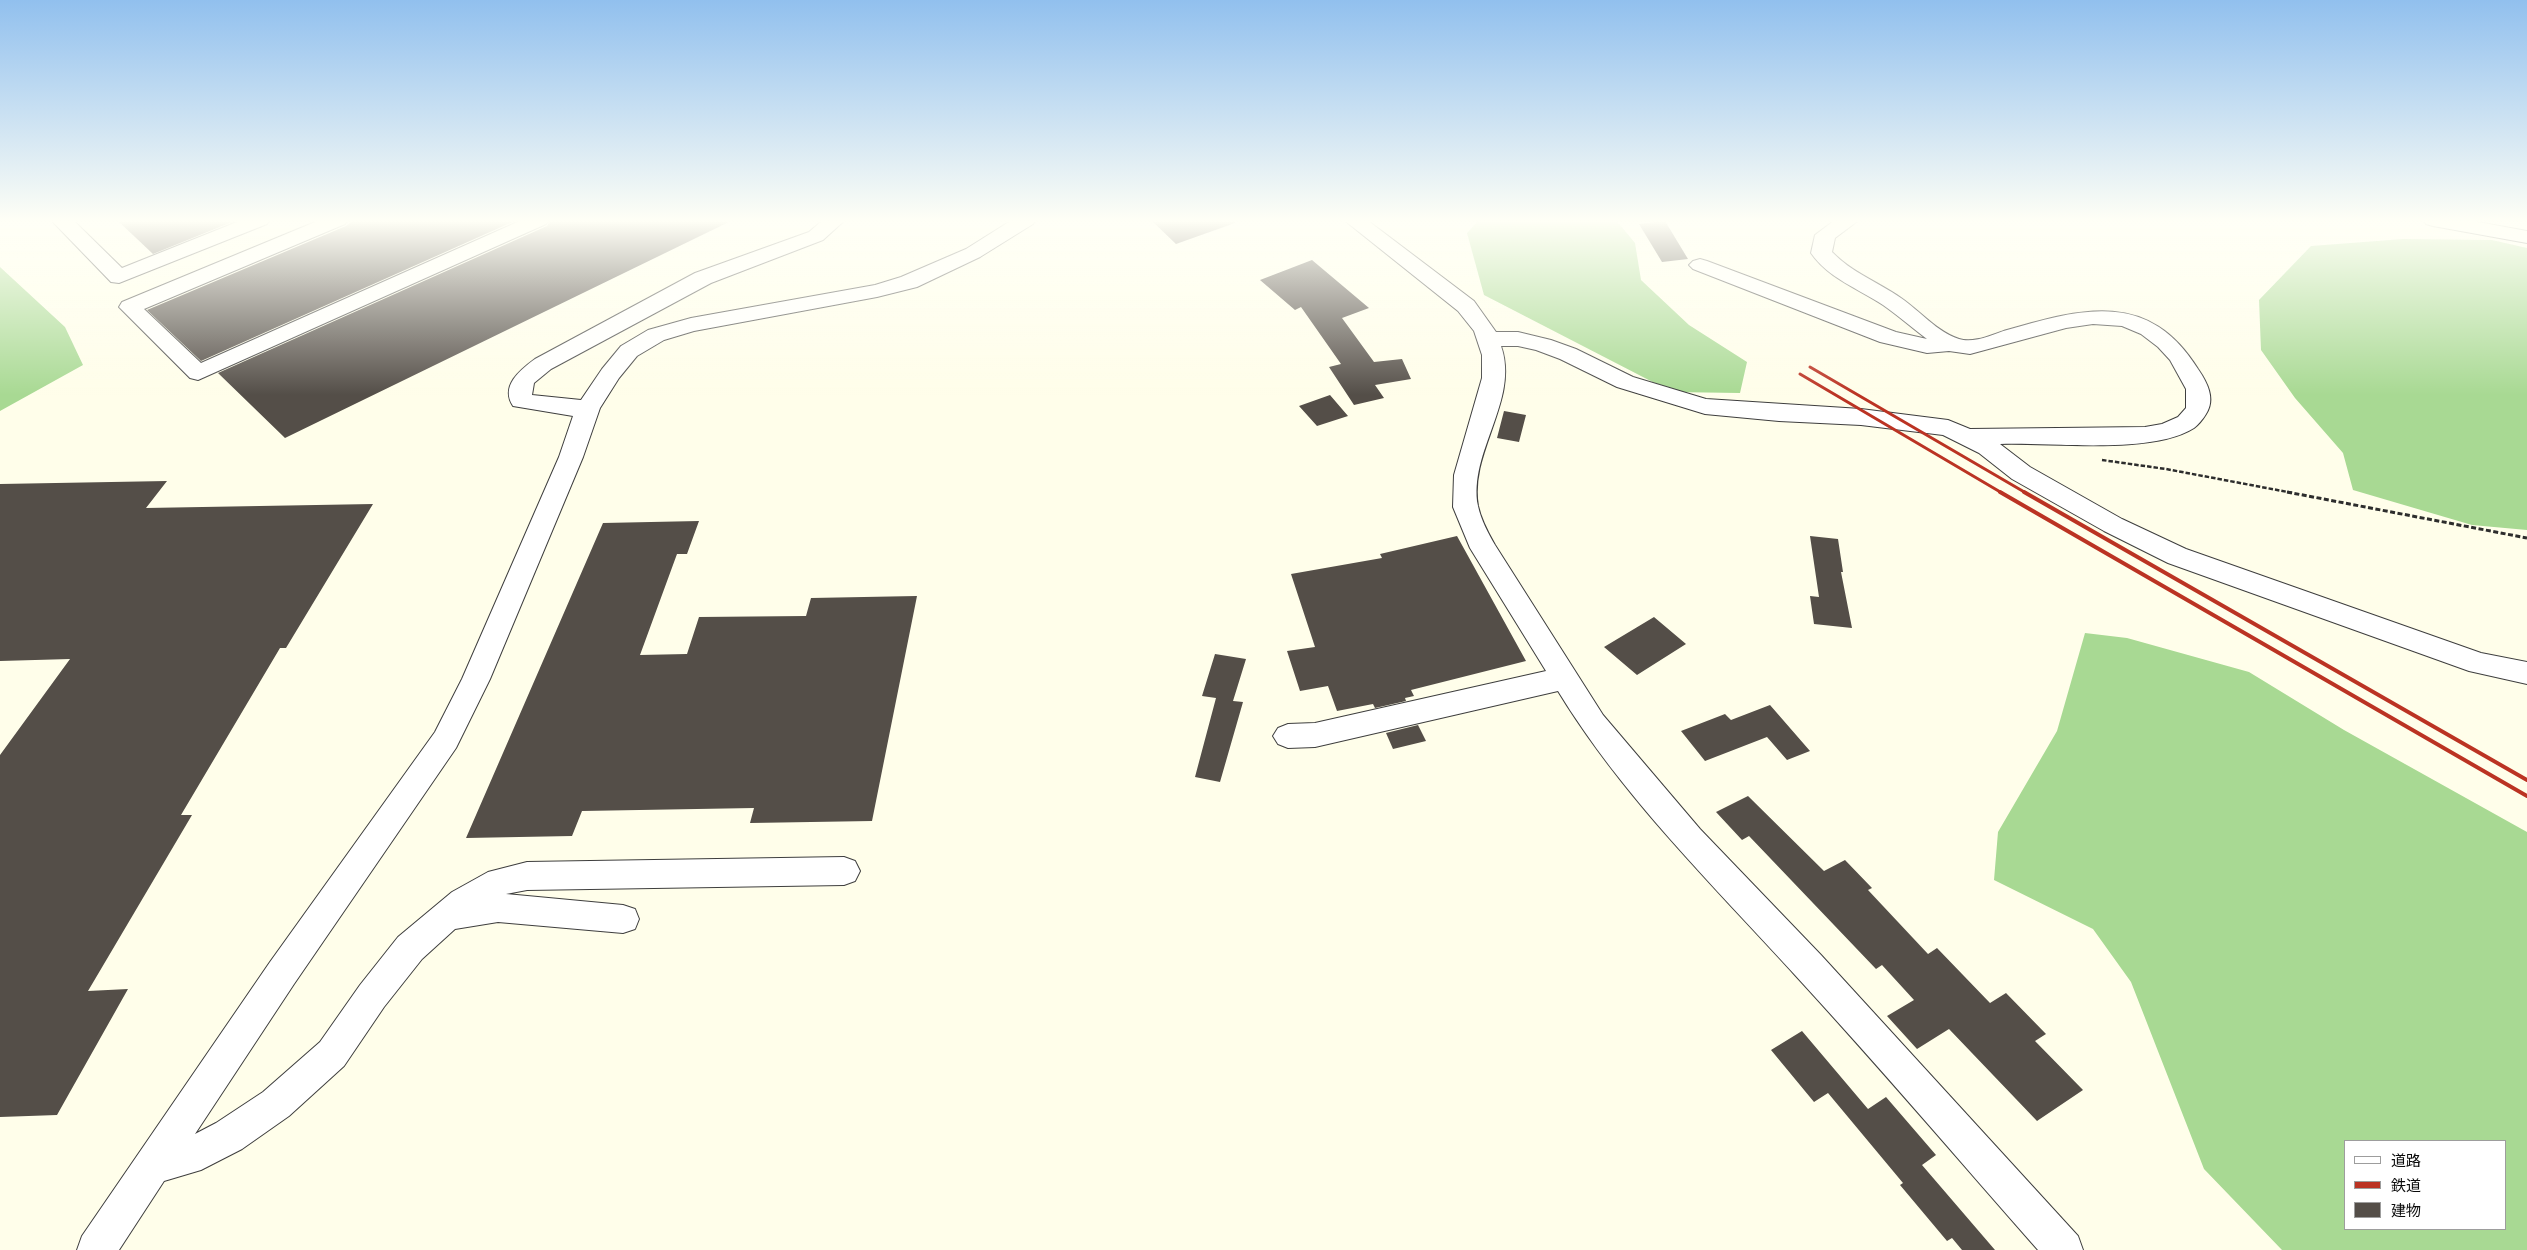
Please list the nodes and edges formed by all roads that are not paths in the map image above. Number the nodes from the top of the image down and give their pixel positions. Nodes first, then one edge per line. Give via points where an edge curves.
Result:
1 (199, 278) edge
2 (409, 278) edge
3 (702, 278) edge
4 (917, 278) edge
5 (1430, 278) edge
6 (1735, 278) edge
7 (1853, 278) edge
8 (1490, 339) junction
9 (1950, 344) junction
10 (588, 408) junction
11 (1969, 437) junction
12 (2527, 673) edge
13 (1565, 678) junction
14 (1288, 736) dead end
15 (844, 871) dead end
16 (446, 916) junction
17 (623, 919) dead end
18 (154, 1165) junction
19 (96, 1250) edge
20 (2064, 1250) edge

1 - 2 street via 130,307 198,373
3 - 10 street via 543,364 524,378 519,391 521,401
4 - 10 street via 877,291 691,325 656,335 629,351
5 - 8 street via 1480,320
6 - 9 street via 1888,337 1920,346
7 - 9 street
8 - 11 street via 1518,339 1543,345 1625,382 1705,406 1861,417 1948,428
8 - 13 street via 1494,358 1493,382 1466,474 1465,503 1483,548
9 - 11 street via 1960,347 1990,342 2090,316 2120,319 2152,332 2169,344 2178,353 2198,389 2197,408 2189,420 2171,432 2140,436
10 - 18 street via 571,457 476,679 446,740 282,973
11 - 12 street via 2042,486 2177,556 2479,662
13 - 14 street via 1315,735
13 - 20 street via 1594,723 1689,838
15 - 16 street via 527,876 499,882 463,902
16 - 17 street via 498,908
16 - 18 street via 410,948 332,1054 310,1076 229,1136 188,1157
18 - 19 street

